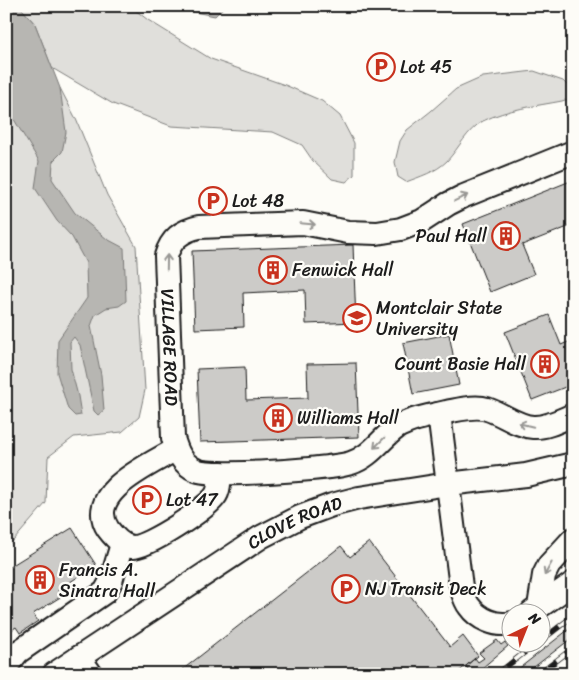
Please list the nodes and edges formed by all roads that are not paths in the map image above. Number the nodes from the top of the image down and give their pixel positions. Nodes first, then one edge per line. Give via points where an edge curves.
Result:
1 (573, 152) edge
2 (439, 414) junction
3 (573, 415) edge
4 (176, 449) junction
5 (573, 464) edge
6 (220, 473) junction
7 (448, 484) junction
8 (573, 539) edge
9 (122, 544) junction
10 (573, 583) edge
11 (537, 602) edge
12 (546, 602) edge
13 (502, 625) edge
14 (85, 665) edge
15 (6, 667) edge
16 (6, 671) edge
17 (17, 674) edge
18 (54, 674) edge

4 -> 1 street, VILLAGE ROAD via 166,256 175,238 198,227 303,224 348,232 377,233 401,229 422,221 464,196
3 -> 2 street via 532,427 487,409
2 -> 6 street via 397,427 369,453 351,463 312,469
2 - 7 street
4 - 6 street via 184,462 195,470
4 - 9 street via 132,475 106,499 103,519
5 - 7 street, CLOVE ROAD via 526,475
6 - 9 street via 218,489 210,502 158,538 132,547
7 - 13 street via 461,587 468,605 482,618
7 - 14 street, CLOVE ROAD via 360,498 294,520 261,537
8 -> 11 street via 549,565
9 - 15 street via 105,592 18,652
10 - 12 street
14 - 18 street, CLOVE ROAD
16 - 17 street

